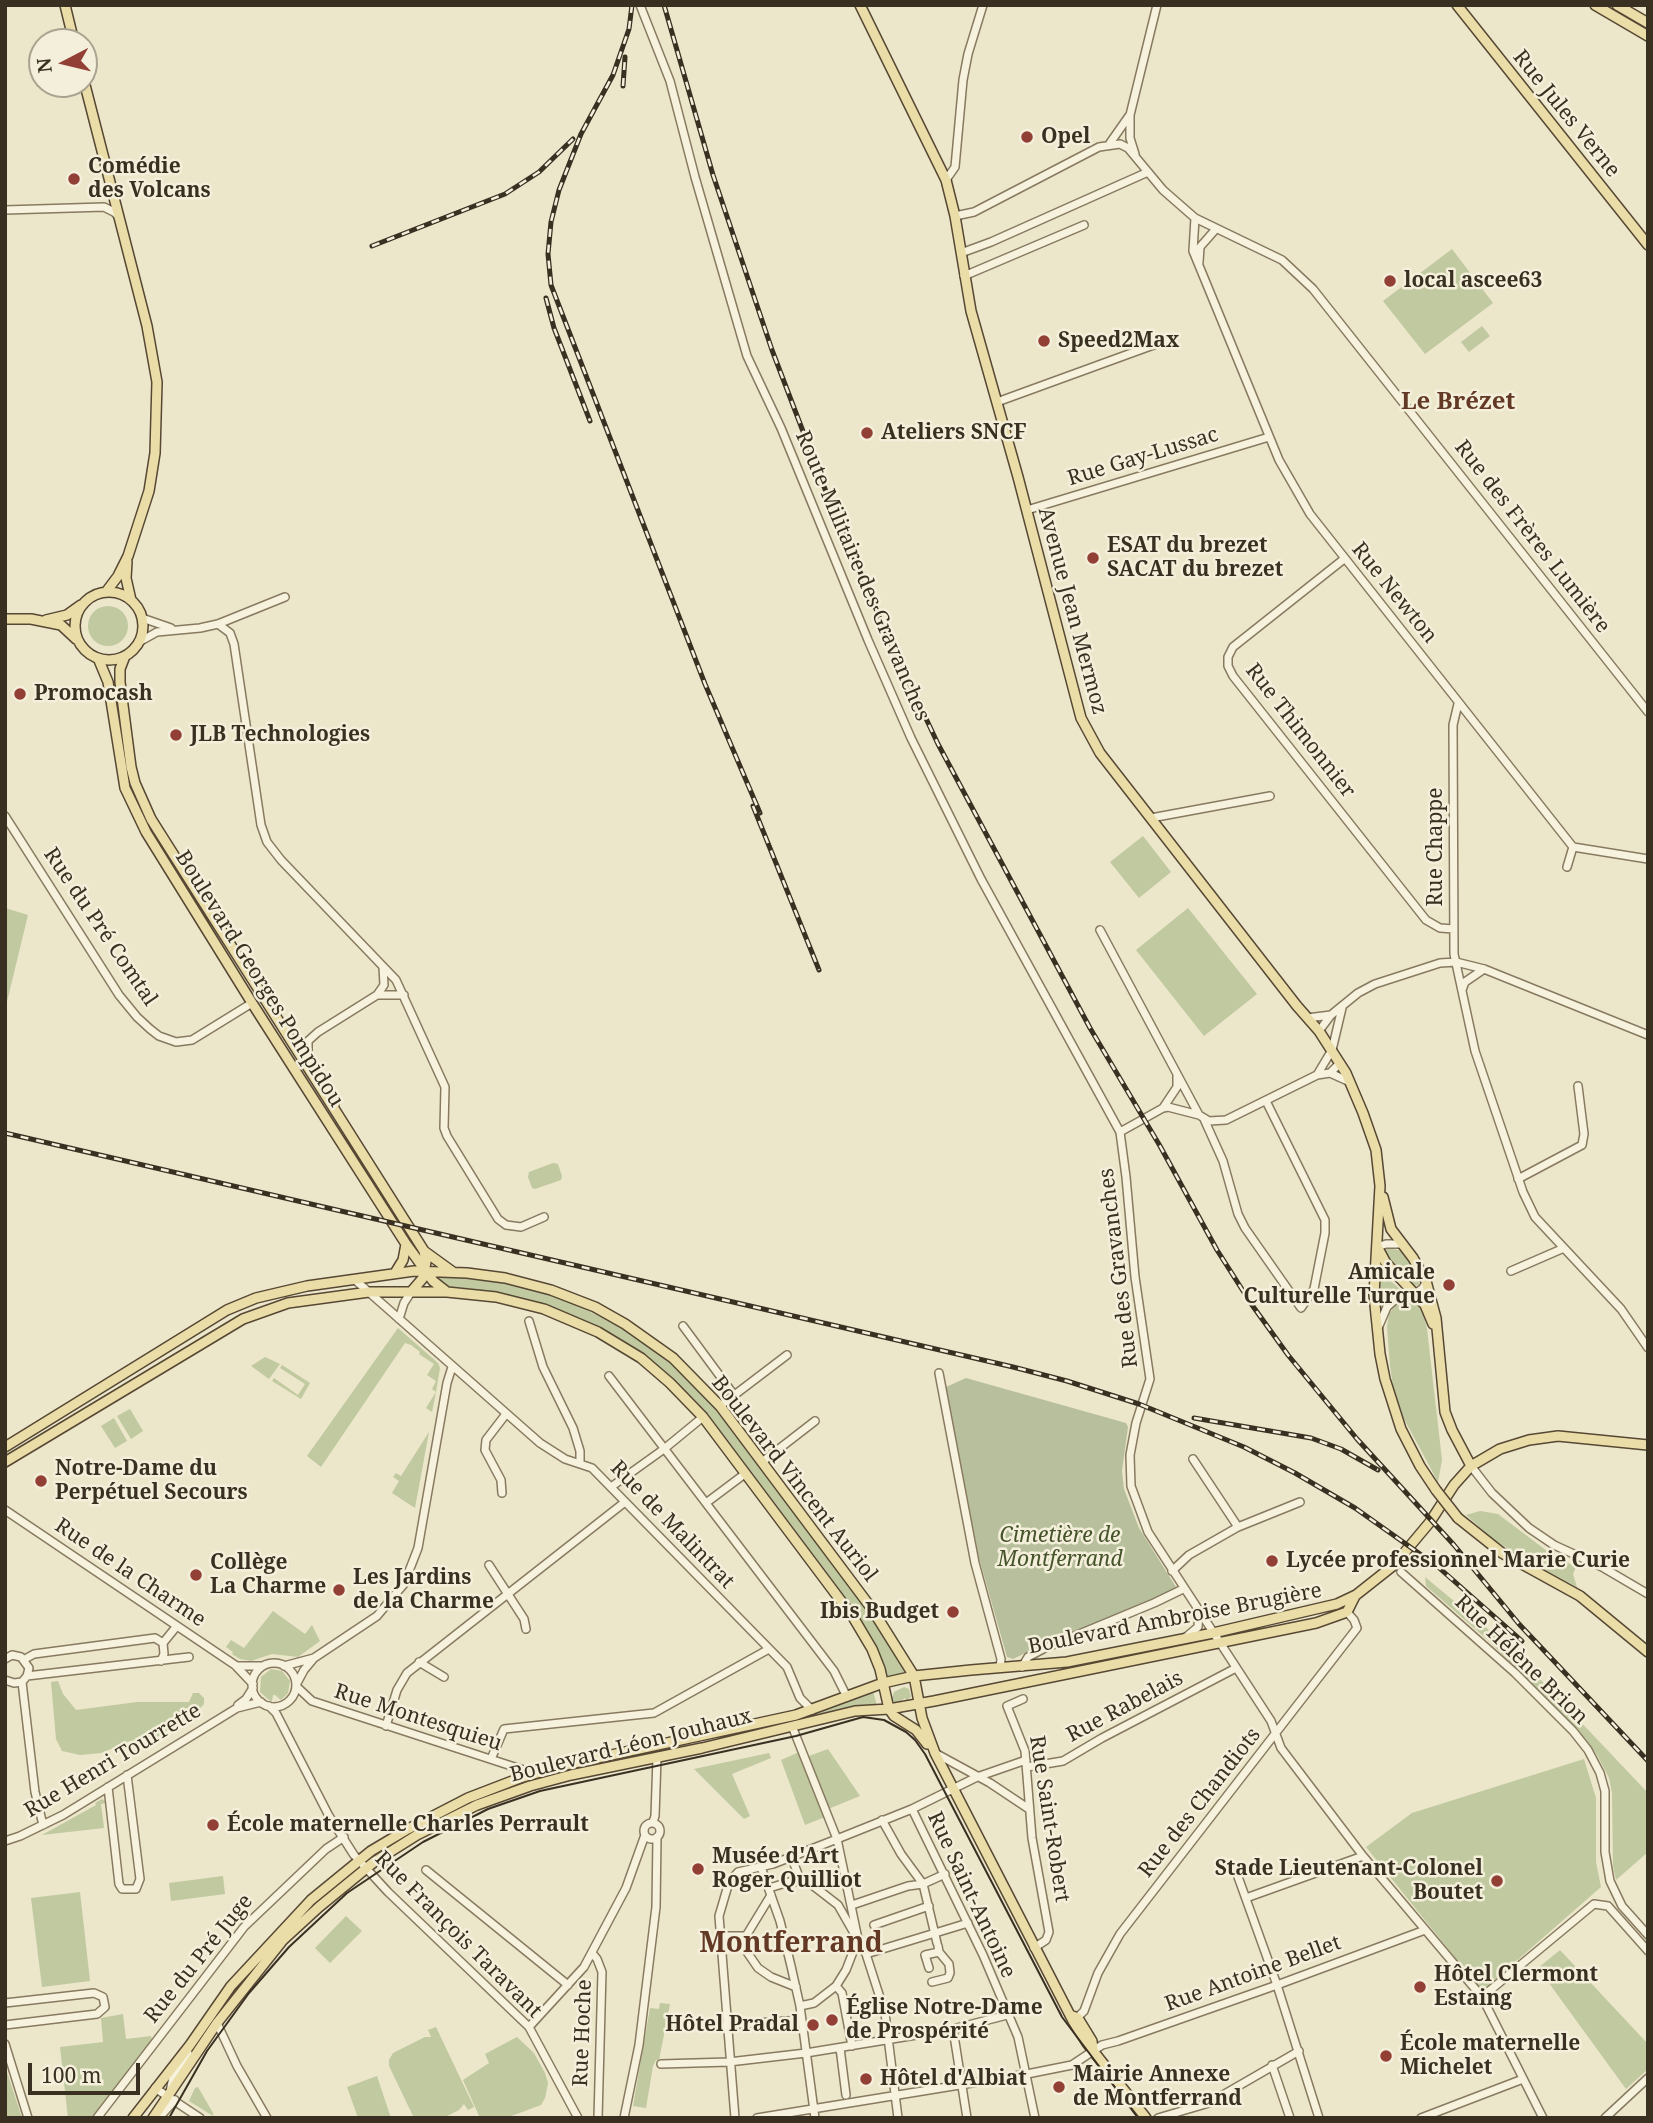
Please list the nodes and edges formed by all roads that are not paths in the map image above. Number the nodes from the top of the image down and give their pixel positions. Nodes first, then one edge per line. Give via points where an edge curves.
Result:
1 (65, 5) edge
2 (640, 5) edge
3 (860, 5) edge
4 (984, 5) edge
5 (1157, 5) edge
6 (1457, 5) edge
7 (1594, 5) edge
8 (1617, 5) edge
9 (1648, 23) edge
10 (71, 28) edge
11 (1648, 36) edge
12 (88, 98) edge
13 (1130, 115) junction
14 (1110, 143) junction
15 (1135, 155) junction
16 (1148, 172) junction
17 (946, 180) junction
18 (112, 191) junction
19 (104, 207) junction
20 (5, 210) edge
21 (955, 216) junction
22 (119, 217) junction
23 (1195, 218) junction
24 (1084, 225) dead end
25 (1215, 230) junction
26 (1648, 245) edge
27 (961, 253) junction
28 (1200, 266) junction
29 (964, 276) junction
30 (1170, 339) dead end
31 (997, 402) junction
32 (1269, 437) junction
33 (1027, 510) junction
34 (128, 556) junction
35 (1344, 559) junction
36 (106, 592) junction
37 (285, 597) dead end
38 (131, 600) junction
39 (83, 604) junction
40 (142, 618) junction
41 (5, 619) edge
42 (41, 621) junction
43 (218, 624) junction
44 (175, 629) junction
45 (139, 642) junction
46 (79, 643) junction
47 (125, 656) junction
48 (98, 658) junction
49 (1458, 704) junction
50 (1648, 712) edge
51 (1270, 796) dead end
52 (5, 816) edge
53 (1151, 818) junction
54 (1573, 847) junction
55 (1648, 859) edge
56 (1567, 867) dead end
57 (1454, 929) junction
58 (1100, 930) dead end
59 (1456, 962) junction
60 (383, 965) junction
61 (1484, 969) junction
62 (1462, 990) junction
63 (377, 995) junction
64 (404, 995) junction
65 (252, 1003) junction
66 (1342, 1007) junction
67 (1331, 1014) junction
68 (1307, 1018) junction
69 (1319, 1031) junction
70 (1648, 1035) edge
71 (1332, 1050) junction
72 (1340, 1063) junction
73 (1176, 1072) junction
74 (1330, 1073) junction
75 (1317, 1075) junction
76 (1350, 1082) junction
77 (1578, 1086) dead end
78 (1266, 1101) junction
79 (1160, 1110) junction
80 (338, 1116) junction
81 (1201, 1116) junction
82 (1120, 1132) junction
83 (1518, 1179) junction
84 (1380, 1186) junction
85 (544, 1217) dead end
86 (406, 1244) junction
87 (1402, 1244) junction
88 (1377, 1247) junction
89 (1564, 1248) junction
90 (424, 1251) junction
91 (425, 1271) junction
92 (1511, 1271) dead end
93 (453, 1272) junction
94 (395, 1273) junction
95 (377, 1275) junction
96 (353, 1278) junction
97 (1426, 1281) junction
98 (369, 1292) junction
99 (411, 1292) junction
100 (447, 1292) junction
101 (1415, 1294) junction
102 (399, 1319) junction
103 (529, 1321) dead end
104 (683, 1326) dead end
105 (1436, 1331) junction
106 (1377, 1332) junction
107 (1648, 1348) edge
108 (787, 1355) dead end
109 (452, 1367) junction
110 (939, 1373) dead end
111 (609, 1376) dead end
112 (734, 1395) junction
113 (720, 1406) junction
114 (506, 1414) junction
115 (704, 1417) junction
116 (815, 1421) dead end
117 (1648, 1444) edge
118 (5, 1447) edge
119 (664, 1449) junction
120 (1194, 1459) dead end
121 (5, 1462) edge
122 (580, 1462) junction
123 (761, 1462) junction
124 (1471, 1466) junction
125 (742, 1476) dead end
126 (611, 1488) junction
127 (502, 1493) dead end
128 (625, 1502) junction
129 (706, 1503) junction
130 (1300, 1503) dead end
131 (5, 1510) edge
132 (1238, 1527) junction
133 (489, 1565) dead end
134 (1172, 1571) junction
135 (1401, 1572) dead end
136 (1184, 1589) junction
137 (508, 1592) junction
138 (1646, 1594) edge
139 (1356, 1595) junction
140 (1197, 1609) junction
141 (1347, 1612) junction
142 (176, 1627) junction
143 (526, 1629) dead end
144 (1625, 1632) junction
145 (1213, 1633) junction
146 (1183, 1639) junction
147 (1646, 1641) edge
148 (163, 1643) junction
149 (1219, 1643) junction
150 (769, 1649) junction
151 (1648, 1652) edge
152 (189, 1657) dead end
153 (314, 1658) junction
154 (5, 1659) edge
155 (25, 1659) junction
156 (161, 1661) junction
157 (419, 1662) junction
158 (235, 1665) junction
159 (264, 1666) junction
160 (284, 1666) junction
161 (1022, 1667) junction
162 (1000, 1668) junction
163 (1236, 1668) junction
164 (914, 1676) junction
165 (444, 1677) dead end
166 (24, 1679) junction
167 (5, 1680) edge
168 (878, 1685) junction
169 (253, 1686) junction
170 (296, 1686) junction
171 (800, 1698) junction
172 (847, 1698) junction
173 (1023, 1699) dead end
174 (923, 1703) junction
175 (265, 1704) junction
176 (237, 1708) junction
177 (889, 1709) junction
178 (813, 1710) junction
179 (796, 1715) junction
180 (386, 1726) junction
181 (792, 1726) junction
182 (1275, 1735) junction
183 (673, 1743) junction
184 (644, 1748) junction
185 (935, 1753) junction
186 (657, 1758) junction
187 (491, 1759) junction
188 (1027, 1764) junction
189 (534, 1774) junction
190 (128, 1775) junction
191 (977, 1777) junction
192 (108, 1787) junction
193 (949, 1791) junction
194 (912, 1809) junction
195 (1029, 1809) junction
196 (882, 1820) junction
197 (653, 1822) junction
198 (43, 1825) junction
199 (645, 1835) junction
200 (344, 1837) junction
201 (657, 1837) junction
202 (837, 1839) junction
203 (5, 1841) edge
204 (791, 1856) junction
205 (1363, 1856) junction
206 (358, 1861) junction
207 (761, 1867) junction
208 (366, 1868) junction
209 (426, 1870) dead end
210 (945, 1874) junction
211 (1237, 1874) dead end
212 (801, 1882) junction
213 (923, 1884) junction
214 (770, 1891) junction
215 (1245, 1898) junction
216 (852, 1905) junction
217 (929, 1906) junction
218 (968, 1923) junction
219 (874, 1925) dead end
220 (1425, 1930) junction
221 (934, 1933) junction
222 (1648, 1935) edge
223 (720, 1936) junction
224 (746, 1936) junction
225 (858, 1939) junction
226 (938, 1947) junction
227 (1034, 1948) junction
228 (1648, 1951) edge
229 (592, 1953) junction
230 (866, 1954) junction
231 (929, 1968) dead end
232 (932, 1982) dead end
233 (568, 1985) junction
234 (1277, 1985) junction
235 (836, 1986) junction
236 (796, 1987) junction
237 (1482, 1997) junction
238 (5, 2004) edge
239 (800, 2006) junction
240 (1007, 2015) junction
241 (1071, 2016) junction
242 (802, 2020) junction
243 (217, 2023) junction
244 (5, 2025) edge
245 (726, 2025) junction
246 (528, 2027) junction
247 (953, 2029) junction
248 (890, 2040) junction
249 (5, 2044) edge
250 (190, 2045) junction
251 (852, 2046) junction
252 (840, 2048) junction
253 (1093, 2050) junction
254 (1298, 2050) junction
255 (806, 2053) junction
256 (729, 2062) junction
257 (661, 2064) dead end
258 (1272, 2065) junction
259 (1027, 2074) junction
260 (1648, 2078) edge
261 (1523, 2079) junction
262 (962, 2085) junction
263 (155, 2088) junction
264 (846, 2095) dead end
265 (895, 2096) junction
266 (172, 2098) junction
267 (814, 2108) junction
268 (28, 2118) edge
269 (97, 2118) edge
270 (133, 2118) edge
271 (156, 2118) edge
272 (200, 2118) edge
273 (267, 2118) edge
274 (578, 2118) edge
275 (598, 2118) edge
276 (624, 2118) edge
277 (735, 2118) edge
278 (757, 2118) edge
279 (816, 2118) edge
280 (898, 2118) edge
281 (968, 2118) edge
282 (1035, 2118) edge
283 (1146, 2118) edge
284 (1158, 2118) edge
285 (1290, 2118) edge
286 (1319, 2118) edge
287 (1421, 2118) edge
288 (1543, 2118) edge
289 (1605, 2118) edge

1 - 10 main road
2 - 82 street, Route Militaire des Gravanches via 670,81 747,356 912,738 981,879
3 - 17 main road, Avenue Jean Mermoz
4 - 17 street via 963,80 955,167
5 - 13 street
6 - 26 main road, Rue Jules Verne
7 - 11 main road
8 - 9 main road
12 - 18 main road
13 - 14 street
13 - 15 street
14 - 15 street, Rue des Frères Lumière
14 - 21 street via 974,212
15 - 16 street, Rue des Frères Lumière
16 - 23 street, Rue des Frères Lumière
16 - 27 street
17 - 21 main road, Avenue Jean Mermoz
18 - 19 street
18 - 22 main road
19 - 20 street
19 - 22 street
21 - 27 main road, Avenue Jean Mermoz
22 - 34 main road via 157,382 149,491
23 - 25 street, Rue des Frères Lumière
23 - 28 street, Rue Newton via 1192,246
24 - 29 street
25 - 28 street via 1200,247
25 - 50 street, Rue des Frères Lumière via 1282,260 1314,289
27 - 29 main road, Avenue Jean Mermoz
28 - 32 street, Rue Newton
29 - 31 main road, Avenue Jean Mermoz
30 - 31 street
31 - 33 main road, Avenue Jean Mermoz
32 - 33 street, Rue Gay-Lussac
32 - 35 street, Rue Newton via 1293,487
33 - 53 main road, Avenue Jean Mermoz via 1081,718 1100,753
34 - 36 main road
34 - 38 main road
35 - 49 street, Rue Newton
35 - 57 street, Rue Thimonnier via 1233,648 1228,666 1426,920
36 - 38 main road
36 - 39 main road
37 - 43 street
38 - 40 main road
39 - 42 main road via 66,615
39 - 46 main road via 75,623
40 - 44 street
40 - 45 main road
41 - 42 main road
42 - 46 main road via 61,625
43 - 44 street
43 - 60 street via 230,633 234,644 267,842
44 - 45 street
45 - 47 main road
46 - 48 main road
47 - 48 main road
47 - 80 main road, Boulevard Georges Pompidou via 120,682 131,767 151,819
48 - 65 main road, Boulevard Georges Pompidou via 108,682 121,771 131,804
49 - 54 street, Rue Newton
49 - 57 street, Rue Chappe via 1453,725
51 - 53 street
52 - 65 street, Rue du Pré Comtal via 119,995 159,1036 176,1042 192,1040
53 - 68 main road, Avenue Jean Mermoz
54 - 55 street
54 - 56 street
57 - 59 street, Rue Chappe
58 - 73 street
59 - 61 street
59 - 62 street, Rue Chappe
59 - 66 street via 1375,984
60 - 63 street via 383,985
60 - 64 street
61 - 62 street via 1465,982
61 - 70 street
62 - 83 street, Rue Chappe via 1475,1051
63 - 64 street
63 - 80 street via 308,1041 308,1057
64 - 85 street via 445,1087 447,1136 497,1217 506,1225 521,1227
65 - 86 main road, Boulevard Georges Pompidou
66 - 67 street
66 - 71 street
67 - 68 street
67 - 69 street
68 - 69 main road, Avenue Jean Mermoz
69 - 71 main road, Avenue Jean Mermoz
71 - 72 main road, Avenue Jean Mermoz
71 - 75 street
72 - 74 street
72 - 76 main road, Avenue Jean Mermoz
73 - 79 street via 1177,1087
73 - 81 street
74 - 75 street
74 - 76 street
75 - 78 street
76 - 84 main road, Avenue Jean Mermoz via 1376,1150
77 - 83 street via 1582,1144
78 - 81 street via 1226,1120 1209,1121
78 - 81 street via 1325,1220 1314,1289 1301,1308 1245,1228 1223,1161
79 - 81 street via 1172,1107
79 - 82 street
80 - 90 main road, Boulevard Georges Pompidou
82 - 134 street, Rue des Gravanches via 1150,1379 1136,1423 1129,1479 1142,1519
83 - 89 street, Rue Chappe via 1535,1217
84 - 87 main road via 1390,1225
84 - 88 main road, Avenue Jean Mermoz
86 - 91 main road, Boulevard Georges Pompidou
86 - 94 main road
87 - 88 street
87 - 97 main road
88 - 101 main road
88 - 106 main road, Avenue Jean Mermoz
89 - 92 street
89 - 107 street, Rue Chappe via 1621,1309
90 - 91 main road
90 - 93 main road, Boulevard Georges Pompidou
91 - 93 main road, Boulevard Vincent Auriol
91 - 94 main road, Boulevard Vincent Auriol
91 - 99 main road
91 - 100 main road, Boulevard Georges Pompidou
93 - 113 main road, Boulevard Vincent Auriol via 518,1281 595,1307 651,1341
94 - 95 main road, Boulevard Vincent Auriol
95 - 96 main road, Boulevard Vincent Auriol
95 - 98 street
96 - 98 street, Rue de Malintrat
96 - 118 main road, Boulevard Vincent Auriol via 283,1291 226,1310
97 - 101 street
97 - 105 main road
98 - 99 main road, Boulevard Vincent Auriol
98 - 102 street, Rue de Malintrat
98 - 121 main road, Boulevard Vincent Auriol via 306,1299 243,1319
99 - 100 main road, Boulevard Vincent Auriol
99 - 102 street
100 - 115 main road, Boulevard Vincent Auriol via 512,1300 580,1323 641,1358
101 - 105 main road
101 - 106 street via 1387,1307
102 - 109 street, Rue de Malintrat
103 - 122 street via 543,1367 573,1428
104 - 112 street
105 - 124 main road via 1444,1422
106 - 144 main road, Avenue Jean Mermoz, bridge via 1385,1379 1401,1429 1420,1466 1458,1518 1502,1553 1580,1596
108 - 112 street
109 - 114 street, Rue de Malintrat
109 - 153 street via 418,1548 404,1584 377,1616
110 - 162 street
111 - 119 street
112 - 113 street
113 - 123 main road, Boulevard Vincent Auriol
114 - 122 street, Rue de Malintrat via 540,1443 565,1459
114 - 127 street via 486,1440 485,1450 501,1480
115 - 119 street
115 - 168 main road, Boulevard Vincent Auriol via 853,1617 872,1649
116 - 123 street
117 - 124 main road via 1567,1435 1544,1437 1500,1449
119 - 126 street
119 - 129 street
120 - 132 street
122 - 126 street, Rue de Malintrat
123 - 164 main road, Boulevard Vincent Auriol via 872,1609
124 - 138 street via 1529,1528
124 - 139 main road, Boulevard Ambroise Brugière via 1401,1559
125 - 129 street
126 - 128 street, Rue de Malintrat
128 - 137 street
128 - 150 street, Rue de Malintrat
129 - 172 street via 834,1671
130 - 132 street
131 - 142 street, Rue de la Charme
132 - 134 street via 1189,1555
133 - 137 street
134 - 136 street, Rue des Gravanches
135 - 222 street, Rue Hélène Brion via 1515,1674 1588,1750 1605,1791 1607,1871 1622,1906
136 - 140 street, Rue des Gravanches
136 - 161 street via 1042,1648
137 - 143 street
137 - 157 street
139 - 141 main road, Boulevard Ambroise Brugière
139 - 145 main road, Boulevard Ambroise Brugière via 1324,1608
140 - 145 street, Rue des Gravanches
140 - 146 street via 1198,1627
141 - 149 main road, Boulevard Ambroise Brugière
141 - 182 street, Rue des Chandiots via 1357,1628
142 - 148 street
142 - 158 street, Rue de la Charme
144 - 147 main road
144 - 151 main road
145 - 146 main road, Boulevard Ambroise Brugière
145 - 149 street, Rue des Gravanches
146 - 161 main road, Boulevard Ambroise Brugière
148 - 155 street via 155,1638 34,1654
148 - 156 street
149 - 163 street, Rue des Gravanches
149 - 174 main road, Boulevard Ambroise Brugière
150 - 171 street, Rue de Malintrat via 787,1667
150 - 187 street via 654,1713 504,1729
152 - 156 street
153 - 160 street
153 - 170 street
154 - 155 street via 12,1655
155 - 166 street via 29,1668
156 - 166 street
157 - 165 street
157 - 180 street via 397,1690
158 - 159 street
158 - 169 street, Rue de la Charme
159 - 160 street
159 - 169 street via 257,1671
160 - 170 street via 293,1674
161 - 162 main road, Boulevard Ambroise Brugière
162 - 164 main road, Boulevard Ambroise Brugière
163 - 182 street, Rue des Gravanches via 1271,1721
163 - 188 street, Rue Rabelais via 1063,1761
164 - 168 main road, Boulevard Ambroise Brugière
164 - 174 main road, Boulevard Vincent Auriol
166 - 167 street
166 - 198 street via 35,1792
168 - 172 main road, Boulevard Léon Jouhaux
168 - 177 main road
169 - 175 street
169 - 176 street
170 - 175 street via 285,1704
170 - 180 street, Rue Montesquieu via 312,1701
171 - 178 street, Rue de Malintrat
171 - 179 street
172 - 178 main road, Boulevard Léon Jouhaux
173 - 188 street, Rue Saint-Robert via 1007,1706
174 - 177 main road, Boulevard Léon Jouhaux
174 - 185 main road
175 - 176 street
175 - 200 street, Rue François Taravant via 276,1713
176 - 190 street, Rue Henri Tourrette
177 - 181 main road, Boulevard Léon Jouhaux via 855,1711
177 - 185 main road
178 - 179 main road, Boulevard Léon Jouhaux
179 - 183 main road, Boulevard Léon Jouhaux
180 - 187 street, Rue Montesquieu
181 - 186 main road, Boulevard Léon Jouhaux
181 - 202 street
182 - 205 street, Rue des Gravanches
182 - 241 street, Rue des Chandiots via 1120,1934 1084,2011
183 - 184 main road, Boulevard Léon Jouhaux
183 - 186 main road
184 - 186 main road
184 - 189 main road, Boulevard Léon Jouhaux
185 - 191 street
185 - 193 main road
186 - 197 street
186 - 208 main road, Boulevard Léon Jouhaux via 571,1775 502,1796 441,1822
187 - 189 street, Rue Montesquieu
188 - 191 street, Rue Rabelais
188 - 195 street, Rue Saint-Robert
189 - 206 main road, Boulevard Léon Jouhaux via 446,1808
190 - 192 street, Rue Henri Tourrette
190 - 192 street via 140,1879 136,1888 122,1889 119,1884
191 - 193 street, Rue Rabelais
191 - 195 street
192 - 198 street, Rue Henri Tourrette
193 - 194 street, Rue Rabelais
193 - 227 main road
194 - 196 street, Rue Rabelais
194 - 210 street, Rue Saint-Antoine
195 - 227 street, Rue Saint-Robert via 1049,1937
196 - 202 street, Rue Rabelais
196 - 213 street
197 - 199 street via 645,1826
197 - 201 street via 660,1829
198 - 203 street, Rue Henri Tourrette
199 - 201 street
199 - 229 street via 626,1888
200 - 206 street, Rue François Taravant
200 - 269 street, Rue du Pré Juge via 243,1928
201 - 276 street via 656,1907 639,2045
202 - 204 street, Rue Rabelais
202 - 216 street
204 - 207 street, Rue Rabelais
204 - 212 street
205 - 215 street
205 - 220 street, Rue des Gravanches
206 - 208 street, Rue François Taravant
206 - 250 main road, Boulevard Léon Jouhaux via 311,1900 253,1961
207 - 214 street
207 - 223 street, Rue Rabelais via 738,1872 729,1882 719,1912
208 - 243 main road, Boulevard Léon Jouhaux via 283,1940
208 - 246 street, Rue François Taravant
209 - 233 street
210 - 213 street
210 - 218 street, Rue Saint-Antoine
211 - 215 street
212 - 214 street
212 - 225 street via 807,1881 838,1905
213 - 216 street
213 - 217 street
214 - 224 street
214 - 236 street
215 - 234 street
216 - 225 street
217 - 219 street
217 - 221 street
218 - 221 street
218 - 240 street, Rue Saint-Antoine
220 - 234 street, Rue Antoine Bellet
220 - 237 street, Rue des Gravanches
221 - 226 street
221 - 230 street
223 - 224 street
223 - 245 street
224 - 236 street via 747,1952 758,1968
225 - 230 street
225 - 235 street
226 - 231 street via 925,1955
226 - 232 street via 950,1973 948,1978
227 - 241 main road
228 - 237 street via 1608,1906 1590,1905
229 - 233 street
229 - 275 street, Rue Hoche via 603,1972
230 - 248 street
233 - 246 street
234 - 253 street, Rue Antoine Bellet
234 - 254 street
235 - 239 street via 814,2003
235 - 251 street via 842,1993
236 - 239 street
237 - 261 street, Rue des Gravanches
238 - 244 street via 94,1993 103,1997 105,2007 97,2014
239 - 242 street
240 - 247 street
240 - 259 street, Rue Saint-Antoine via 1018,2036
241 - 253 main road
242 - 245 street
242 - 255 street
243 - 266 main road, Boulevard Léon Jouhaux
243 - 273 street
245 - 256 street
246 - 274 street, Rue François Taravant
247 - 248 street
247 - 262 street
248 - 251 street
248 - 265 street
249 - 268 street
250 - 263 main road, Boulevard Léon Jouhaux
250 - 266 street, Boulevard Léon Jouhaux via 173,2077
251 - 252 street
252 - 255 street
252 - 264 street
253 - 259 street, Rue Antoine Bellet via 1072,2065
253 - 283 main road
254 - 258 street
254 - 286 street
255 - 256 street
255 - 267 street
256 - 257 street
256 - 277 street
258 - 284 street via 1209,2103
258 - 285 street
259 - 262 street
259 - 282 street, Rue Saint-Antoine
260 - 289 street
261 - 287 street
261 - 288 street, Rue des Gravanches
262 - 265 street
262 - 281 street
263 - 266 street
263 - 270 main road, Boulevard Léon Jouhaux
265 - 267 street
265 - 280 street
266 - 271 main road, Boulevard Léon Jouhaux
266 - 272 street
267 - 278 street
267 - 279 street

